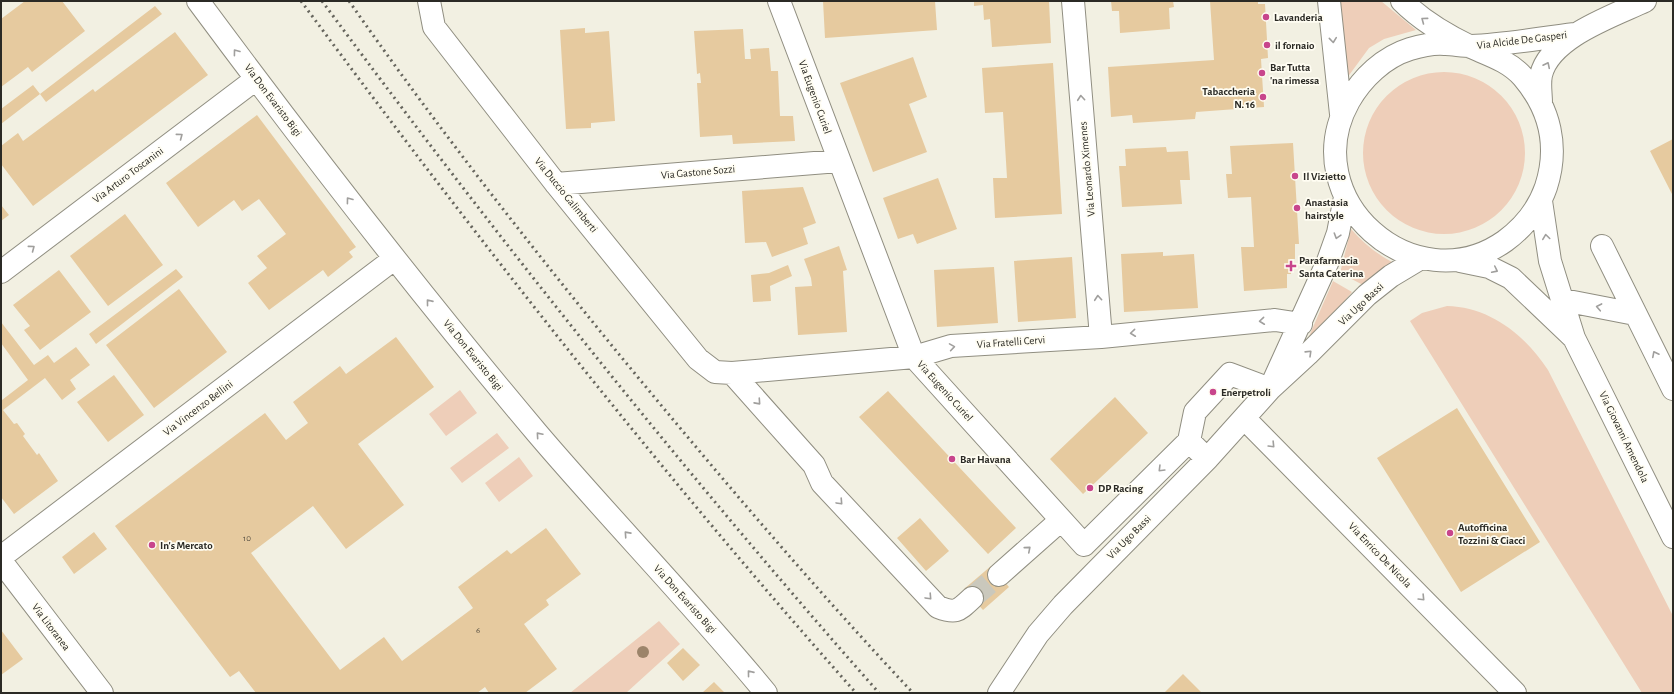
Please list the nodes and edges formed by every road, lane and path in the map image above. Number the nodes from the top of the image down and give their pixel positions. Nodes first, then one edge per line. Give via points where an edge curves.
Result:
1 (198, 1) edge
2 (429, 1) edge
3 (779, 1) edge
4 (1073, 1) edge
5 (1329, 1) edge
6 (1402, 1) edge
7 (1645, 1) edge
8 (1575, 34) junction
9 (1470, 46) junction
10 (256, 78) junction
11 (1541, 103) junction
12 (1341, 114) junction
13 (839, 161) junction
14 (556, 184) junction
15 (1345, 198) junction
16 (1541, 201) junction
17 (1602, 246) dead end
18 (1421, 258) junction
19 (394, 260) junction
20 (1457, 260) junction
21 (1, 272) edge
22 (1563, 300) junction
23 (1635, 314) junction
24 (1301, 324) junction
25 (1101, 337) junction
26 (1574, 338) junction
27 (914, 357) junction
28 (728, 374) junction
29 (1270, 389) junction
30 (1673, 389) edge
31 (1244, 418) junction
32 (1189, 441) junction
33 (1208, 458) junction
34 (1061, 520) junction
35 (1673, 536) edge
36 (1, 557) edge
37 (1, 561) edge
38 (999, 575) tunnel mouth
39 (972, 598) tunnel mouth
40 (102, 693) edge
41 (766, 693) edge
42 (999, 693) edge
43 (1514, 693) edge

10 -> 1 street, Via Don Evaristo Bigi
2 - 14 street, Via Duccio Galimberti via 434,27
3 - 13 street, Via Eugenio Curiel
25 -> 4 street, Via Leonardo Ximenes
5 -> 12 street, Via Ugo Bassi
9 -> 6 street, Via Ugo Bassi via 1431,25
7 - 8 street, Via Alcide De Gasperi
8 - 9 street, Via Alcide De Gasperi
11 -> 8 street, Via Alcide De Gasperi via 1541,75 1550,57
9 - 11 street, Via Ugo Bassi via 1498,58 1522,76
9 - 12 street, Via Ugo Bassi via 1441,43 1409,49 1380,64 1357,86
19 -> 10 street, Via Don Evaristo Bigi
21 -> 10 street, Via Arturo Toscanini
11 - 16 street, Via Ugo Bassi via 1551,133 1552,168
12 - 15 street, Via Ugo Bassi via 1335,142 1336,170
13 - 14 street, Via Gastone Sozzi
13 - 27 street, Via Eugenio Curiel
14 - 28 street, Via Duccio Galimberti via 698,359 715,372
15 - 18 street, Via Ugo Bassi via 1363,225 1390,246
15 -> 24 street, Via Ugo Bassi via 1338,234
16 - 20 street, Via Ugo Bassi via 1520,230 1491,250
22 -> 16 street, Via Giovanni Amendola via 1550,261
17 - 23 street
18 - 20 street, Via Ugo Bassi
29 -> 18 street, Via Ugo Bassi via 1367,295 1391,276
19 - 36 street, Via Vincenzo Bellini
41 -> 19 street, Via Don Evaristo Bigi via 734,653 540,436
20 -> 26 street, Via Giovanni Amendola via 1489,267 1511,278
23 -> 22 street
22 - 26 street, Via Giovanni Amendola
30 -> 23 street
24 -> 25 street, Via Fratelli Cervi via 1275,320
24 - 29 street, Via Ugo Bassi
27 -> 25 street, Via Fratelli Cervi via 951,346
26 - 35 street, Via Giovanni Amendola
27 - 28 street, Via Fratelli Cervi
27 - 34 street, Via Eugenio Curiel
28 -> 39 street via 814,464 822,483 938,607 950,612 959,610
29 - 31 street, Via Ugo Bassi
29 - 32 street via 1230,374 1195,412
31 - 33 street, Via Ugo Bassi
31 -> 43 street, Via Enrico De Nicola
32 - 33 street
32 -> 34 street, Via Eugenio Curiel via 1084,545
33 - 42 street, Via Ugo Bassi via 1063,605 1038,634
38 -> 34 street
37 - 40 street, Via Litoranea

